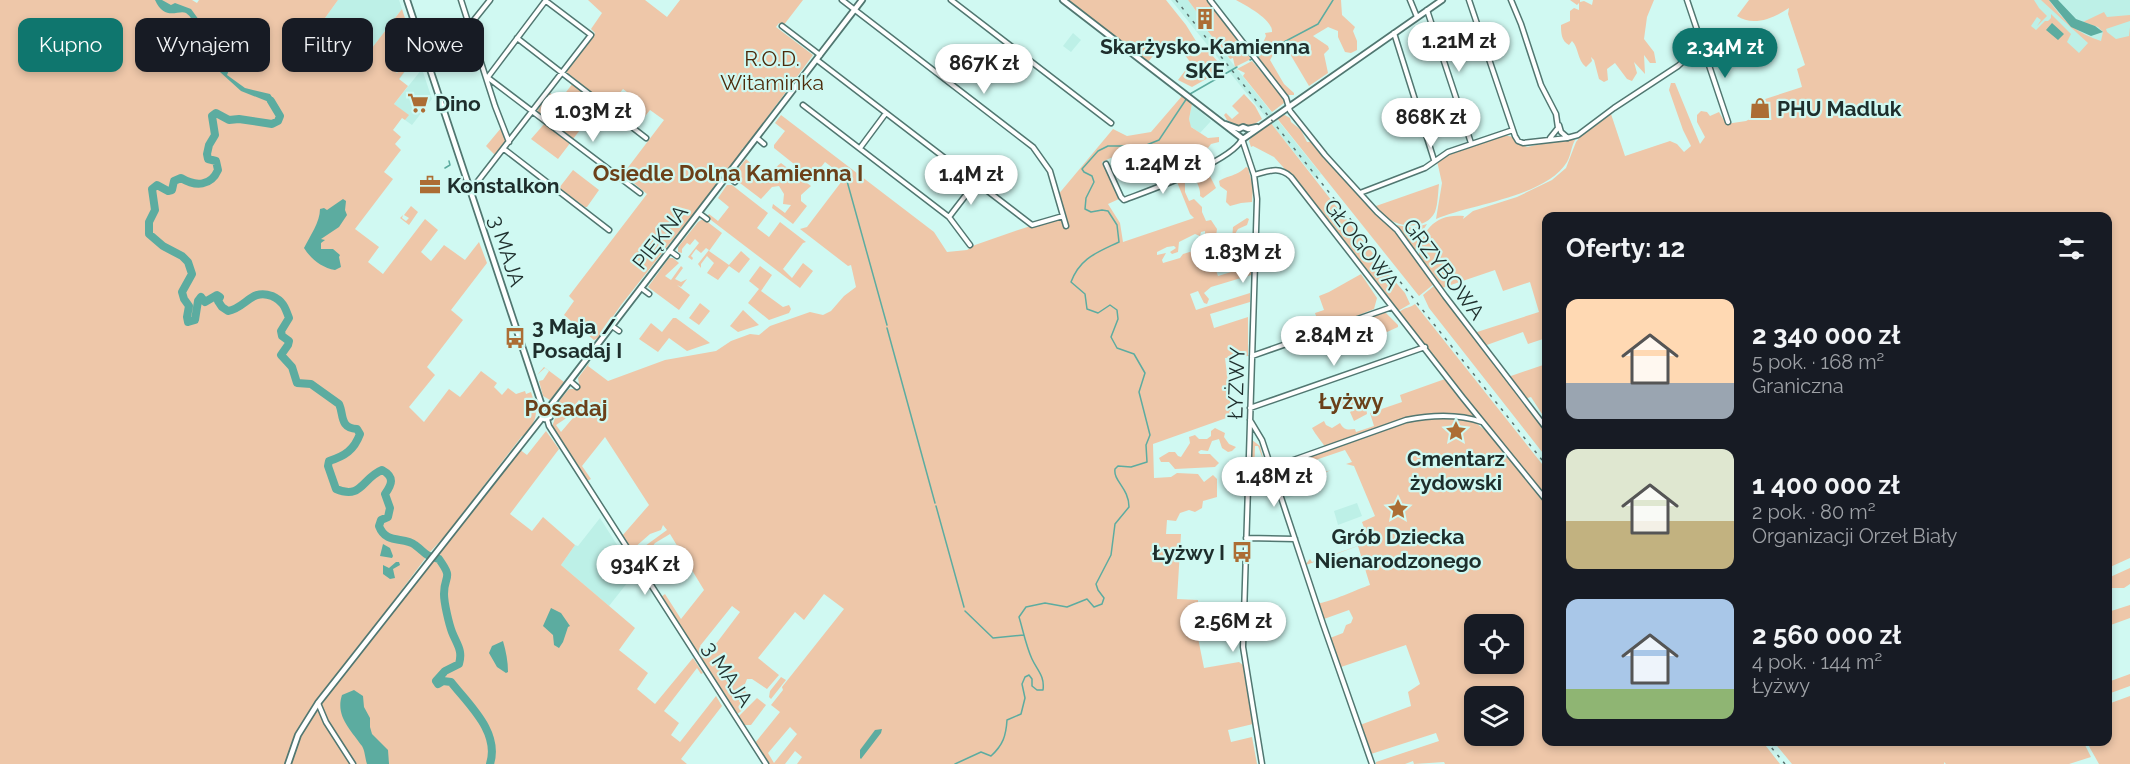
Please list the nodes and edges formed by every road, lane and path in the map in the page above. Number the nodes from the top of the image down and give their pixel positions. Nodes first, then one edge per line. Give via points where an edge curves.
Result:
1 (406, 0) edge
2 (461, 0) edge
3 (490, 0) edge
4 (546, 0) edge
5 (842, 0) edge
6 (862, 0) edge
7 (951, 0) edge
8 (1063, 0) edge
9 (1210, 0) edge
10 (1410, 0) edge
11 (1442, 0) edge
12 (1469, 0) edge
13 (1511, 0) edge
14 (1687, 0) edge
15 (855, 9) junction
16 (1427, 10) junction
17 (1417, 17) junction
18 (467, 18) edge
19 (476, 18) edge
20 (782, 26) dead end
21 (1394, 33) junction
22 (517, 38) junction
23 (1702, 44) junction
24 (820, 55) junction
25 (817, 60) junction
26 (484, 68) edge
27 (563, 73) junction
28 (487, 77) junction
29 (498, 84) junction
30 (491, 90) junction
31 (803, 105) dead end
32 (1288, 106) junction
33 (534, 111) junction
34 (886, 113) junction
35 (1728, 122) dead end
36 (1111, 123) dead end
37 (1558, 123) junction
38 (1513, 130) junction
39 (1244, 134) junction
40 (646, 138) dead end
41 (757, 138) junction
42 (1568, 138) junction
43 (1549, 139) junction
44 (509, 142) junction
45 (1471, 143) junction
46 (764, 144) dead end
47 (860, 148) junction
48 (504, 149) junction
49 (1434, 160) junction
50 (1106, 164) dead end
51 (1254, 175) junction
52 (728, 176) junction
53 (735, 182) dead end
54 (976, 182) junction
55 (469, 189) junction
56 (640, 193) dead end
57 (1360, 193) junction
58 (699, 213) junction
59 (1063, 216) junction
60 (949, 217) junction
61 (706, 219) dead end
62 (1066, 226) dead end
63 (609, 230) dead end
64 (970, 245) dead end
65 (670, 251) junction
66 (677, 256) dead end
67 (641, 288) junction
68 (649, 294) dead end
69 (1392, 307) junction
70 (612, 326) junction
71 (619, 331) dead end
72 (1425, 347) junction
73 (1252, 356) junction
74 (570, 381) junction
75 (577, 387) dead end
76 (1250, 408) junction
77 (545, 409) junction
78 (544, 418) junction
79 (1250, 420) junction
80 (1482, 422) junction
81 (1542, 423) edge
82 (1271, 468) junction
83 (1542, 495) edge
84 (1246, 538) junction
85 (1295, 539) junction
86 (318, 703) junction
87 (288, 764) edge
88 (353, 764) edge
89 (765, 764) edge
90 (1262, 764) edge
91 (1372, 764) edge

1 - 55 street, 3 MAJA
2 - 18 street
3 - 19 street
4 - 22 street
4 - 27 street via 591,35
5 - 15 street
6 - 15 street, PIĘKNA
7 - 36 street
8 - 39 street via 1225,124
9 - 32 street, GRZYBOWA via 1286,98
10 - 17 street
11 - 16 street
12 - 38 street
13 - 37 street
14 - 23 street
15 - 24 street, PIĘKNA
15 - 59 street via 1033,147 1050,171
16 - 17 street
16 - 45 street
17 - 21 street
20 - 24 street
21 - 32 street
21 - 49 street
22 - 27 street
22 - 28 street
23 - 35 street
23 - 42 street via 1678,66
24 - 25 street, PIĘKNA
25 - 34 street
25 - 41 street, PIĘKNA
26 - 28 street
27 - 33 street
27 - 40 street
28 - 29 street
28 - 30 street
29 - 30 street
29 - 33 street
30 - 44 street
31 - 47 street
32 - 39 street
32 - 57 street, GRZYBOWA
33 - 44 street
33 - 56 street
34 - 47 street
34 - 54 street
37 - 42 street
37 - 43 street
38 - 43 street via 1523,143
38 - 45 street
39 - 50 street via 1240,143 1217,161 1124,200
39 - 51 street, ŁYŻWY
41 - 46 street
41 - 52 street, PIĘKNA
42 - 43 street
44 - 48 street
45 - 49 street
47 - 60 street
48 - 55 street
48 - 63 street
49 - 57 street via 1425,168
51 - 69 street, GŁOGOWA via 1275,170 1288,174
51 - 73 street, ŁYŻWY via 1257,200
52 - 53 street
52 - 58 street, PIĘKNA
54 - 59 street via 1032,225
54 - 60 street
55 - 77 street, 3 MAJA
57 - 81 street, GRZYBOWA via 1397,230
58 - 61 street
58 - 65 street, PIĘKNA
59 - 62 street
60 - 64 street
65 - 66 street
65 - 67 street, PIĘKNA
67 - 68 street
67 - 70 street, PIĘKNA
69 - 72 street, GŁOGOWA
69 - 73 street
70 - 71 street
70 - 74 street, PIĘKNA
72 - 76 street
72 - 80 street, GŁOGOWA
73 - 76 street, ŁYŻWY
74 - 75 street
74 - 77 street, PIĘKNA
76 - 79 street, ŁYŻWY
77 - 78 street via 540,414
77 - 78 street via 551,413
78 - 86 street
78 - 89 street, 3 MAJA
79 - 82 street
79 - 84 street, ŁYŻWY
80 - 82 street via 1471,417 1425,416 1406,420
80 - 83 street, GŁOGOWA
82 - 85 street
84 - 85 street
84 - 90 street, ŁYŻWY via 1244,656
85 - 91 street
86 - 87 street via 298,735
86 - 88 street

